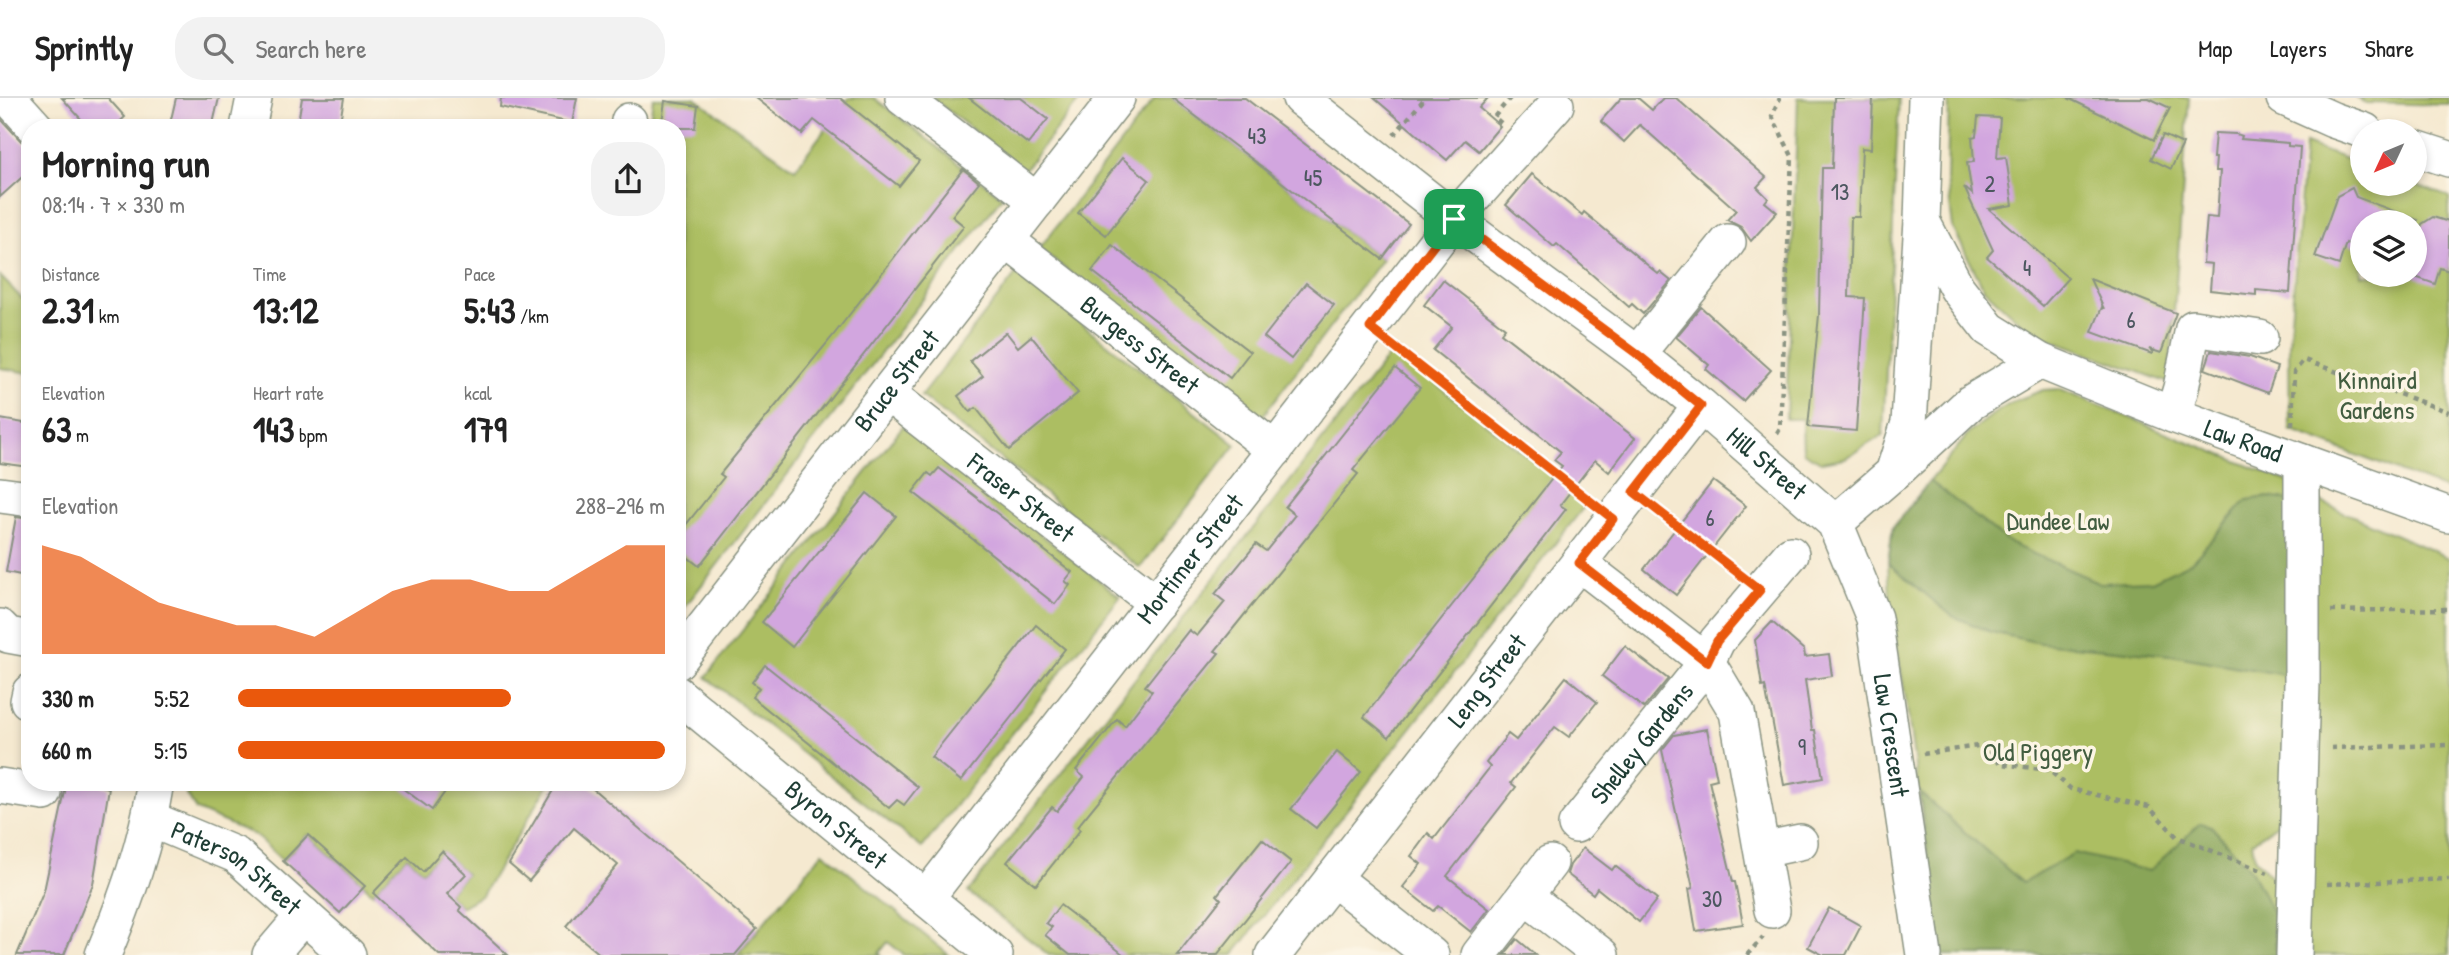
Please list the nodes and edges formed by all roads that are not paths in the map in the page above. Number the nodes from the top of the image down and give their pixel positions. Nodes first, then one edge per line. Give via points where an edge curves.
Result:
1 (9, 98) edge
2 (254, 98) edge
3 (903, 98) edge
4 (1116, 98) edge
5 (1300, 98) edge
6 (1926, 98) edge
7 (2284, 98) edge
8 (1556, 105) dead end
9 (28, 119) edge
10 (250, 119) edge
11 (2350, 126) edge
12 (1037, 201) junction
13 (1454, 219) junction
14 (1922, 221) junction
15 (1006, 240) junction
16 (1728, 242) dead end
17 (2260, 338) dead end
18 (1637, 354) junction
19 (2040, 361) junction
20 (887, 393) junction
21 (1701, 406) junction
22 (2173, 415) junction
23 (1275, 450) junction
24 (2293, 459) junction
25 (1893, 473) junction
26 (0, 495) edge
27 (21, 498) edge
28 (2449, 515) edge
29 (1835, 523) junction
30 (1791, 554) dead end
31 (1579, 563) junction
32 (1156, 603) junction
33 (0, 626) edge
34 (21, 637) edge
35 (686, 651) edge
36 (1707, 662) junction
37 (686, 701) edge
38 (0, 786) edge
39 (21, 789) edge
40 (31, 791) edge
41 (155, 791) edge
42 (44, 793) dead end
43 (150, 819) junction
44 (1576, 825) dead end
45 (1800, 842) dead end
46 (1762, 850) junction
47 (1550, 863) dead end
48 (1333, 878) junction
49 (1525, 896) junction
50 (926, 898) junction
51 (1772, 910) dead end
52 (304, 915) junction
53 (103, 955) edge
54 (270, 955) edge
55 (348, 955) edge
56 (995, 955) edge
57 (1273, 955) edge
58 (1431, 955) edge
59 (1479, 955) edge
60 (1601, 955) edge
61 (1924, 955) edge
62 (2294, 955) edge

1 - 9 street
2 - 10 street
3 - 12 street
4 - 12 street, Bruce Street
5 - 13 street, Hill Street
6 - 14 street, Law Road
7 - 11 street
8 - 13 street, Mortimer Street
12 - 15 street, Bruce Street
13 - 18 street, Hill Street
13 - 23 street, Mortimer Street
14 - 19 street, Law Road via 1957,288 1989,329
14 - 25 street, Law Road via 1909,423
15 - 20 street, Bruce Street
15 - 23 street, Burgess Street
16 - 18 street
17 - 22 street via 2193,328
18 - 21 street, Hill Street
19 - 22 street, Law Road
19 - 25 street via 1970,403
20 - 32 street, Fraser Street
20 - 35 street, Bruce Street
21 - 29 street, Hill Street
21 - 31 street, Leng Street
22 - 24 street, Law Road
23 - 32 street, Mortimer Street
24 - 28 street, Law Road
24 - 62 street via 2302,612
25 - 29 street
26 - 27 street
29 - 61 street, Law Crescent via 1874,618
30 - 36 street via 1717,641
31 - 36 street, Shelley Gardens
31 - 48 street, Leng Street
32 - 50 street, Mortimer Street
33 - 34 street via 8,635
36 - 44 street, Shelley Gardens
36 - 46 street, Shelley Gardens via 1737,712
37 - 50 street, Byron Street
38 - 39 street
40 - 42 street
41 - 43 street
43 - 52 street, Paterson Street via 236,855
43 - 53 street via 131,886
45 - 46 street
46 - 51 street, Shelley Gardens
47 - 49 street
48 - 57 street, Leng Street
48 - 58 street
49 - 59 street
49 - 60 street
50 - 56 street, Byron Street
52 - 54 street
52 - 55 street, Paterson Street

